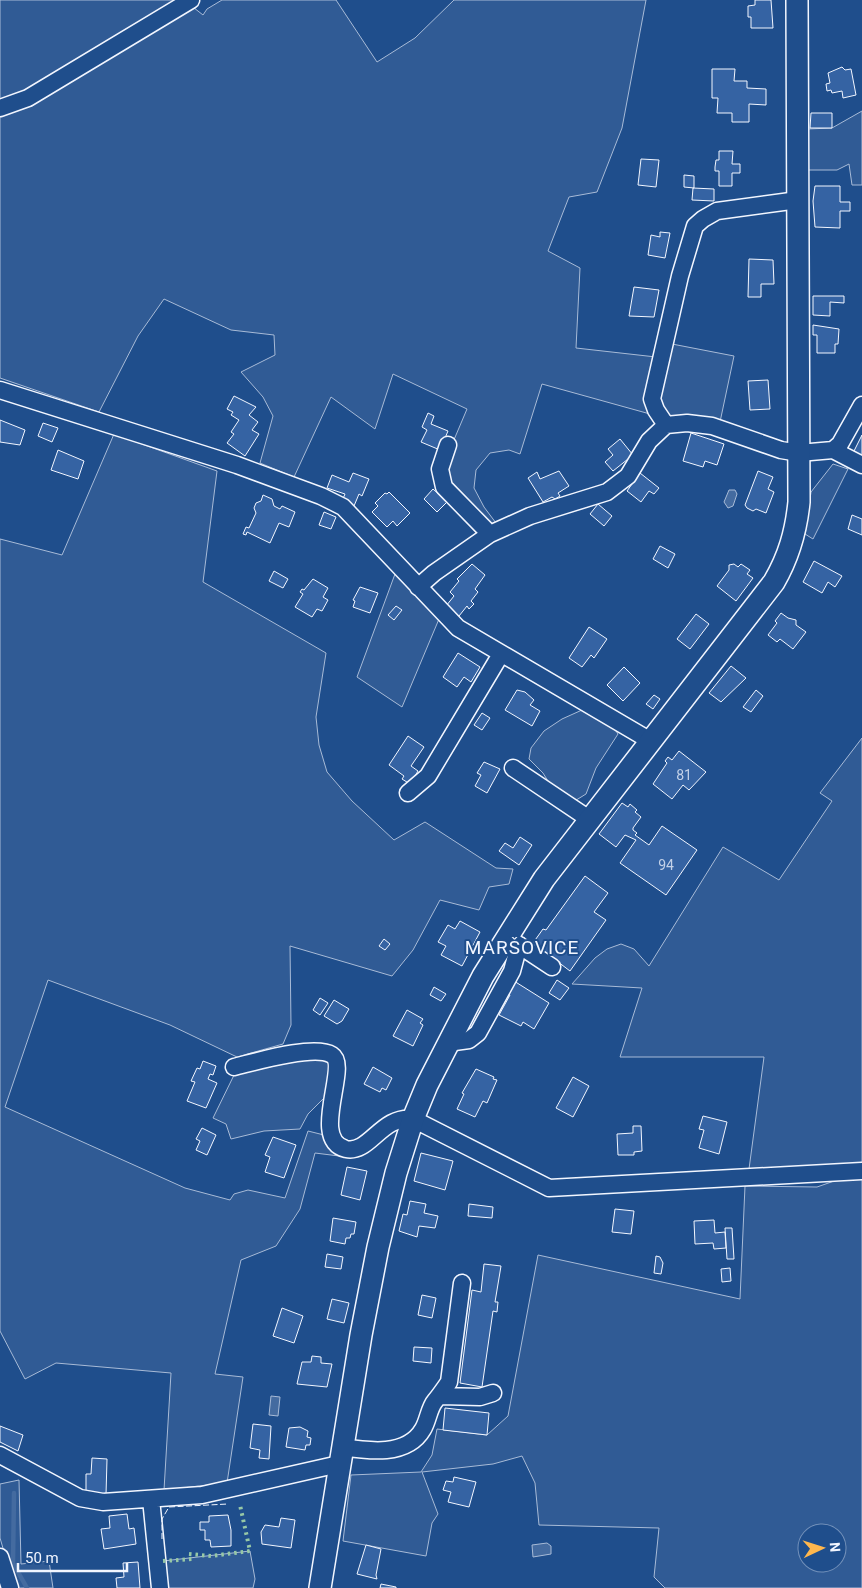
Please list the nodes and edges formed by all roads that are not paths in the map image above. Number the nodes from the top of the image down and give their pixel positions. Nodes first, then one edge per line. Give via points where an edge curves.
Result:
1 (191, 0) edge
2 (798, 0) edge
3 (0, 108) edge
4 (798, 200) junction
5 (0, 390) edge
6 (862, 405) edge
7 (666, 425) junction
8 (448, 445) dead end
9 (833, 450) junction
10 (799, 453) junction
11 (862, 465) edge
12 (490, 534) junction
13 (418, 587) junction
14 (501, 654) junction
15 (650, 740) junction
16 (513, 768) dead end
17 (408, 793) dead end
18 (589, 819) junction
19 (513, 942) junction
20 (552, 967) dead end
21 (234, 1067) dead end
22 (413, 1119) junction
23 (862, 1171) edge
24 (462, 1283) dead end
25 (493, 1394) dead end
26 (440, 1396) junction
27 (0, 1455) edge
28 (340, 1455) junction
29 (18, 1465) junction
30 (0, 1468) edge
31 (151, 1498) junction
32 (0, 1558) edge
33 (10, 1588) edge
34 (160, 1588) edge
35 (320, 1588) edge

1 - 3 street via 37,93
2 - 4 main road
4 - 7 street via 717,211 695,226 652,399
4 - 10 main road
5 - 13 street via 237,465 321,496 343,507
6 - 9 street via 840,444
7 - 10 street via 712,426
7 - 12 street via 649,440 628,476 607,492 530,516
8 - 12 street via 440,469 444,487
9 - 10 street
9 - 11 street
10 - 15 main road via 797,526 785,563 755,607
12 - 13 street
13 - 14 street via 458,628
14 - 15 street
14 - 17 street via 428,776
15 - 18 main road
16 - 18 street
18 - 19 main road via 544,879
19 - 20 street
19 - 22 main road via 447,1043
21 - 22 street via 304,1052 332,1055 336,1060 337,1074 330,1104 332,1132 334,1140 347,1149 358,1148 388,1124
22 - 23 street via 549,1188
22 - 28 main road via 378,1247
24 - 26 street via 449,1382
25 - 26 street via 480,1397
26 - 28 street via 415,1439 397,1449
27 - 29 street
28 - 31 street via 202,1495
28 - 35 main road
29 - 30 street
29 - 31 street via 89,1500
31 - 34 street
32 - 33 street

